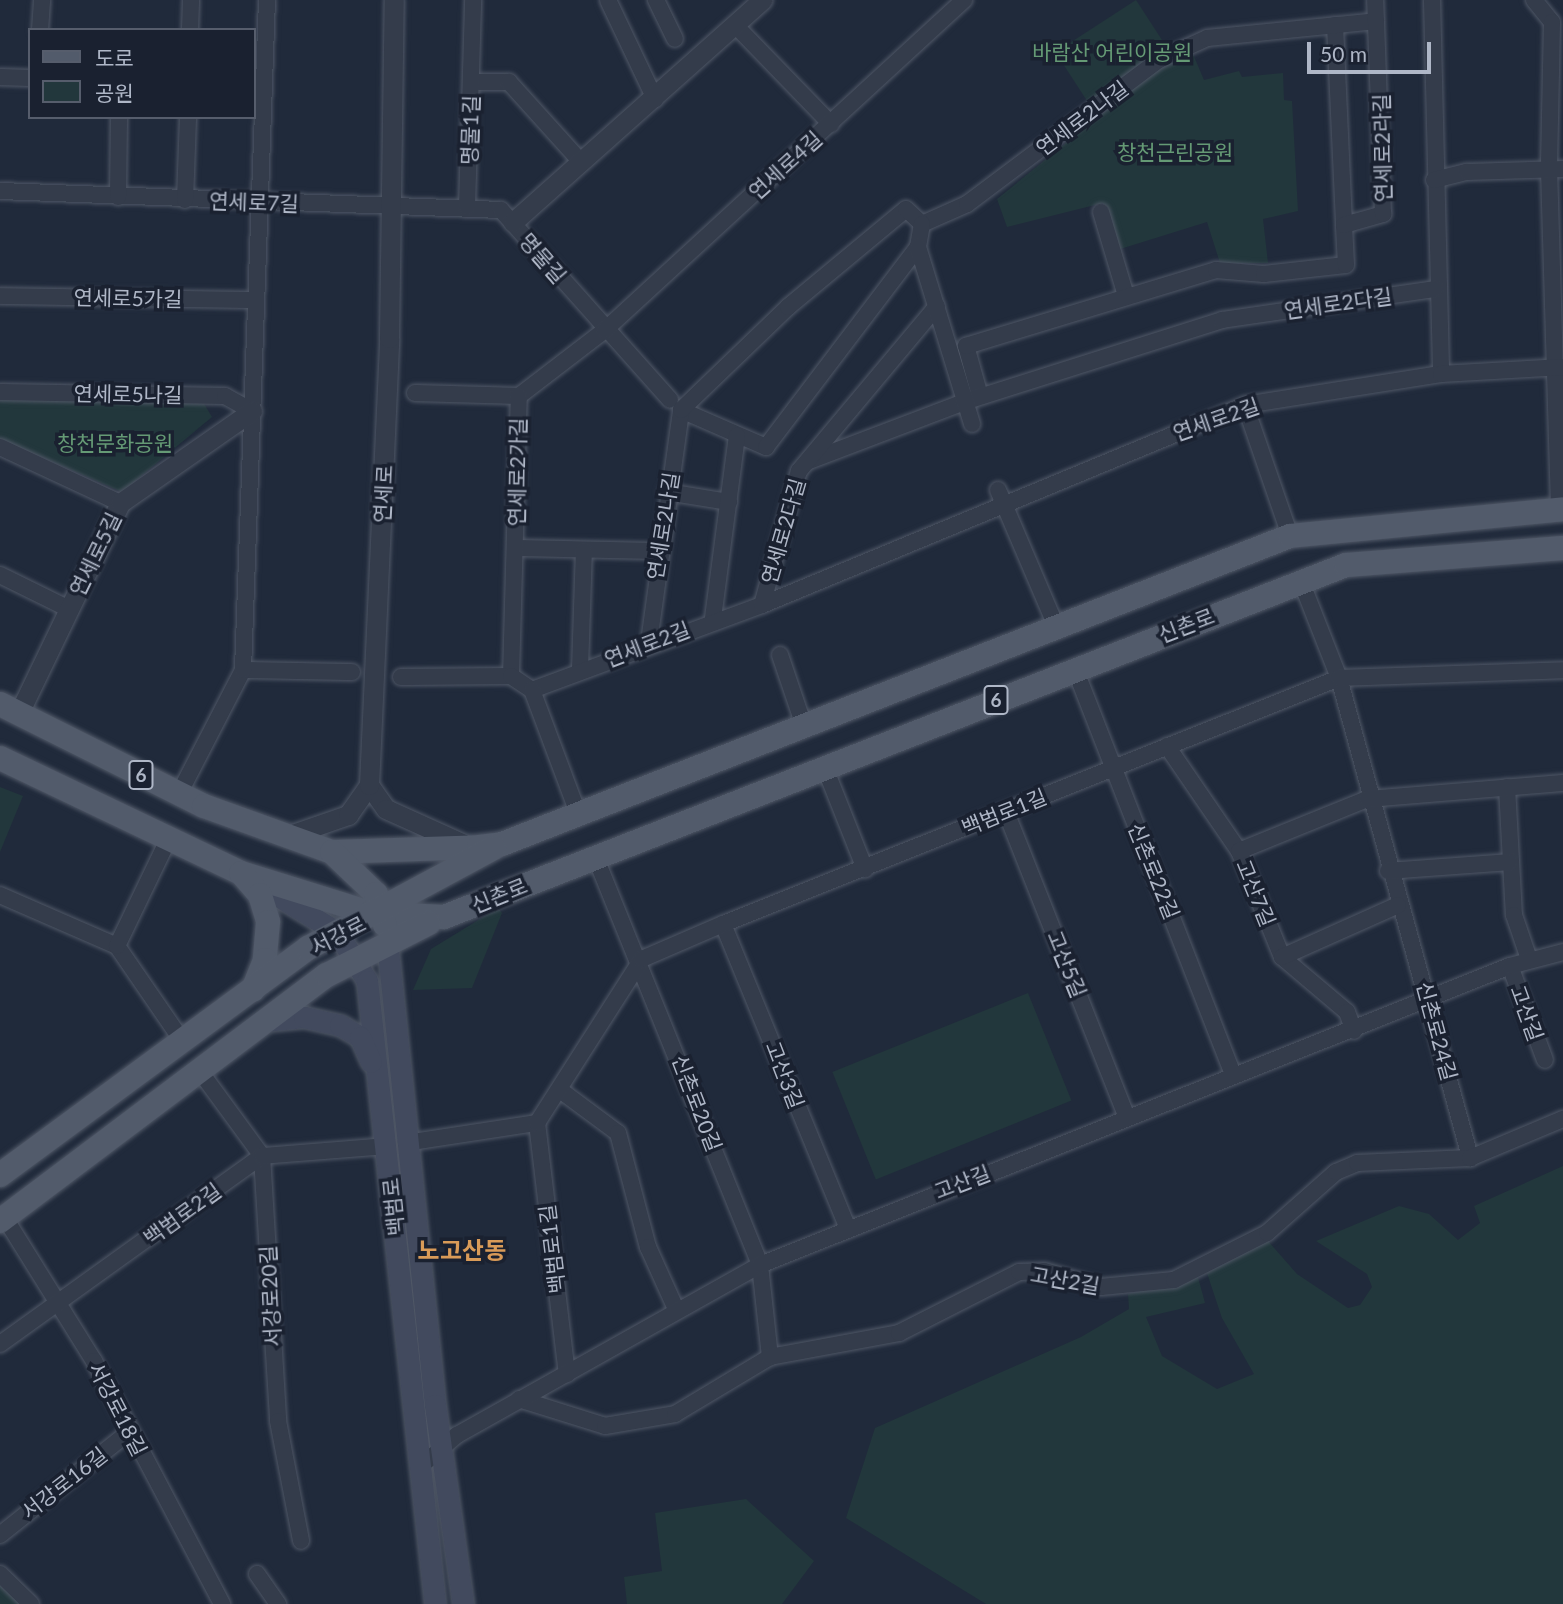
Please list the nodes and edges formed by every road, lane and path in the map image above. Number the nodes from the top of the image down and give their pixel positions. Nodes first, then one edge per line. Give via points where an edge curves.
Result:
1 (42, 0) edge
2 (191, 0) edge
3 (267, 0) edge
4 (394, 0) edge
5 (473, 0) edge
6 (656, 0) edge
7 (762, 0) edge
8 (964, 0) edge
9 (1375, 0) edge
10 (1432, 0) edge
11 (1534, 0) edge
12 (611, 1) edge
13 (1558, 18) edge
14 (1376, 21) junction
15 (735, 25) junction
16 (1335, 25) junction
17 (40, 28) edge
18 (190, 28) edge
19 (675, 39) dead end
20 (0, 77) edge
21 (28, 78) edge
22 (471, 82) junction
23 (258, 84) edge
24 (655, 99) junction
25 (119, 119) edge
26 (188, 119) edge
27 (831, 124) junction
28 (582, 163) junction
29 (1556, 169) edge
30 (1434, 180) junction
31 (0, 191) edge
32 (118, 197) junction
33 (185, 200) junction
34 (260, 202) junction
35 (389, 204) junction
36 (467, 207) junction
37 (1101, 212) dead end
38 (513, 222) junction
39 (922, 224) junction
40 (1344, 225) junction
41 (918, 247) junction
42 (1435, 289) junction
43 (0, 296) edge
44 (1126, 296) junction
45 (256, 300) junction
46 (937, 306) junction
47 (605, 330) junction
48 (1558, 367) edge
49 (1441, 374) junction
50 (0, 392) edge
51 (415, 393) dead end
52 (519, 396) junction
53 (972, 399) junction
54 (675, 405) junction
55 (1245, 405) junction
56 (252, 411) junction
57 (972, 424) dead end
58 (737, 436) junction
59 (0, 447) edge
60 (809, 461) junction
61 (667, 492) junction
62 (1000, 496) junction
63 (729, 502) junction
64 (120, 503) junction
65 (1561, 509) edge
66 (1290, 536) junction
67 (516, 548) junction
68 (1563, 548) edge
69 (584, 550) junction
70 (658, 551) junction
71 (0, 575) edge
72 (1301, 581) junction
73 (762, 605) junction
74 (69, 609) junction
75 (713, 618) junction
76 (1057, 628) junction
77 (649, 642) junction
78 (780, 655) dead end
79 (580, 669) junction
80 (1075, 669) junction
81 (243, 670) junction
82 (1563, 670) edge
83 (352, 672) dead end
84 (511, 676) junction
85 (401, 677) dead end
86 (1339, 678) junction
87 (532, 690) junction
88 (9, 708) edge
89 (803, 723) junction
90 (1167, 746) junction
91 (0, 758) edge
92 (825, 768) junction
93 (1112, 768) junction
94 (1563, 783) edge
95 (369, 785) junction
96 (1507, 787) junction
97 (179, 794) junction
98 (1367, 799) junction
99 (1006, 812) junction
100 (578, 813) junction
101 (170, 836) junction
102 (287, 836) junction
103 (491, 845) junction
104 (1239, 851) junction
105 (332, 852) junction
106 (595, 856) junction
107 (1510, 862) junction
108 (865, 869) junction
109 (1388, 871) junction
110 (241, 873) junction
111 (0, 895) edge
112 (1398, 905) junction
113 (384, 913) junction
114 (443, 917) junction
115 (723, 925) junction
116 (337, 932) junction
117 (387, 941) junction
118 (117, 946) junction
119 (1563, 952) edge
120 (356, 956) junction
121 (1282, 957) junction
122 (642, 959) junction
123 (1528, 959) junction
124 (1510, 966) junction
125 (253, 990) junction
126 (1430, 998) junction
127 (262, 1021) junction
128 (1354, 1031) junction
129 (181, 1039) junction
130 (1545, 1060) dead end
131 (199, 1070) junction
132 (1233, 1074) junction
133 (561, 1090) junction
134 (382, 1101) junction
135 (1127, 1117) junction
136 (1563, 1119) edge
137 (537, 1123) junction
138 (396, 1144) junction
139 (26, 1156) junction
140 (262, 1156) junction
141 (1470, 1158) junction
142 (0, 1175) edge
143 (49, 1183) junction
144 (2, 1220) edge
145 (847, 1227) junction
146 (760, 1265) junction
147 (60, 1302) junction
148 (676, 1309) junction
149 (0, 1344) edge
150 (770, 1357) junction
151 (567, 1374) junction
152 (519, 1399) junction
153 (129, 1432) junction
154 (441, 1450) junction
155 (422, 1465) junction
156 (0, 1535) edge
157 (301, 1541) dead end
158 (0, 1574) edge
159 (257, 1574) dead end
160 (31, 1604) edge
161 (222, 1604) edge
162 (278, 1604) edge
163 (435, 1604) edge
164 (463, 1604) edge

1 - 17 street
2 - 18 street
3 - 23 street
4 - 35 street, 연세로
5 - 22 street, 명물1길
6 - 19 street
7 - 15 street, 명물길
8 - 27 street, 연세로4길
9 - 14 street, 연세로2라길
10 - 30 street
11 - 13 street
12 - 24 street
13 - 29 street
14 - 16 street, 연세로2나길
14 - 40 street, 연세로2라길 via 1383,214
15 - 24 street, 명물길
15 - 27 street
16 - 39 street, 연세로2나길 via 1207,38 1158,60 967,204
16 - 40 street, 연세로2라길
20 - 21 street
22 - 28 street via 509,82
22 - 36 street, 명물1길
23 - 34 street
24 - 28 street, 명물길
25 - 32 street
26 - 33 street
27 - 47 street, 연세로4길
28 - 38 street, 명물길
29 - 30 street via 1467,172
29 - 48 street
30 - 42 street
31 - 32 street, 연세로7길
32 - 33 street, 연세로7길
33 - 34 street, 연세로7길
34 - 35 street, 연세로7길
34 - 45 street
35 - 36 street
35 - 95 street, 연세로
36 - 38 street via 501,209
37 - 44 street
38 - 47 street, 명물길
39 - 41 street
39 - 54 street via 906,209
40 - 44 street, 연세로2라길 via 1346,265 1264,274 1216,270
41 - 46 street
41 - 58 street via 766,447
42 - 49 street
42 - 53 street, 연세로2다길 via 1222,320
43 - 45 street, 연세로5가길
44 - 53 street, 연세로2라길 via 966,346
45 - 56 street
46 - 53 street
46 - 60 street, 연세로2다길
47 - 52 street, 연세로4길
47 - 54 street
48 - 49 street, 연세로2길
48 - 65 street
49 - 55 street, 연세로2길
50 - 56 street, 연세로5나길 via 225,396
51 - 52 street
52 - 67 street, 연세로2가길
53 - 57 street
53 - 60 street, 연세로2다길
54 - 58 street
54 - 61 street, 연세로2나길
55 - 62 street, 연세로2길
55 - 66 street
56 - 64 street, 연세로5길
56 - 81 street
58 - 63 street, 연세로2길
59 - 64 street
60 - 73 street, 연세로2다길 via 785,510
61 - 63 street
61 - 70 street, 연세로2나길
62 - 73 street, 연세로2길
62 - 76 street
63 - 75 street, 연세로2길
64 - 74 street, 연세로5길
65 - 66 main road, 6
66 - 76 main road, 6
67 - 69 street, 연세로2가길
67 - 84 street, 연세로2가길
68 - 72 main road, 신촌로 / 6 via 1420,555 1346,565
69 - 70 street, 연세로2가길
69 - 79 street, 연세로2길
70 - 77 street, 연세로2나길
71 - 74 street
72 - 80 main road, 신촌로 / 6
72 - 86 street, 신촌로24길
73 - 75 street, 연세로2길
74 - 88 street, 연세로5길
75 - 77 street, 연세로2길
76 - 89 main road, 6
77 - 79 street, 연세로2길
78 - 89 street
79 - 87 street, 연세로2길
80 - 92 main road, 신촌로 / 6
80 - 93 street, 신촌로22길
81 - 83 street
81 - 97 street
82 - 86 street, 백범로1길
84 - 85 street
84 - 87 street
86 - 90 street, 백범로1길
86 - 98 street, 신촌로24길
87 - 100 street
88 - 97 main road, 6
89 - 100 main road, 6
90 - 93 street, 백범로1길
90 - 104 street, 고산7길
91 - 101 main road, 신촌로 / 6
92 - 106 main road, 신촌로 / 6
92 - 108 street
93 - 99 street, 백범로1길
93 - 132 street, 신촌로22길
94 - 96 street
95 - 102 street via 348,815
95 - 103 street via 377,801 411,823
96 - 98 street
96 - 107 street, 고산길
97 - 102 main road, 6
98 - 104 street
98 - 109 street, 신촌로24길
99 - 108 street, 백범로1길
99 - 135 street, 고산5길
100 - 103 main road, 6
101 - 110 main road, 신촌로 / 6
101 - 118 street
102 - 105 main road, 6
103 - 105 main road, 6
103 - 113 main road, 서강로
104 - 121 street, 고산7길
105 - 113 main road, 백범로 via 366,883
106 - 114 main road, 신촌로 / 6
106 - 122 street, 신촌로20길
107 - 109 street
107 - 123 street, 고산길 via 1514,915
108 - 115 street, 백범로1길
109 - 112 street, 신촌로24길
110 - 113 main road, 신촌로 / 6
110 - 116 main road, 백범로
110 - 125 main road via 260,895 268,922 265,960
111 - 118 street
112 - 121 street
112 - 126 street, 신촌로24길
113 - 114 main road, 신촌로 / 6
113 - 116 main road, 서강로
113 - 117 main road, 백범로
114 - 117 main road, 서강로
115 - 122 street, 백범로1길
115 - 145 street, 고산3길
116 - 120 main road, 백범로
116 - 125 main road, 서강로
117 - 120 main road, 서강로
117 - 138 main road, 백범로
118 - 129 street
119 - 123 street, 고산길
120 - 127 main road, 서강로
120 - 134 main road, 백범로 via 367,981
121 - 128 street, 고산7길 via 1347,1013
122 - 133 street
122 - 146 street, 신촌로20길
123 - 124 street, 고산길
124 - 126 street, 고산길
124 - 130 street, 고산길
125 - 129 main road, 서강로
126 - 128 street, 고산길
126 - 141 street, 신촌로24길
127 - 131 main road, 서강로
127 - 134 main road via 304,1017 351,1031 368,1051
128 - 132 street, 고산길
129 - 139 main road, 서강로
131 - 140 street
131 - 143 main road
132 - 135 street, 고산길
133 - 137 street
133 - 148 street via 618,1132 648,1247
134 - 138 main road, 백범로
135 - 145 street, 고산길
136 - 141 street, 고산2길
137 - 138 street
137 - 151 street, 백범로1길
138 - 140 street
138 - 154 main road, 백범로
138 - 155 main road, 백범로
139 - 142 main road, 서강로
139 - 143 main road via 18,1184
140 - 147 street, 백범로2길
140 - 157 street, 서강로20길 via 278,1421
141 - 150 street, 고산2길 via 1357,1163 1312,1189 1256,1240 1174,1280 1101,1287 1044,1271 1019,1272 899,1333
143 - 144 main road
144 - 147 street, 서강로18길
145 - 146 street, 고산길
146 - 148 street, 고산길
146 - 150 street, 신촌로20길
147 - 149 street, 백범로2길
147 - 153 street, 서강로18길
148 - 151 street, 고산길
150 - 152 street, 고산2길 via 696,1405 629,1426 606,1426
151 - 152 street, 고산길
152 - 154 street, 고산길
153 - 156 street, 서강로16길
153 - 161 street, 서강로18길
154 - 155 street, 고산길
154 - 164 main road, 백범로
155 - 163 main road, 백범로
158 - 160 street
159 - 162 street

